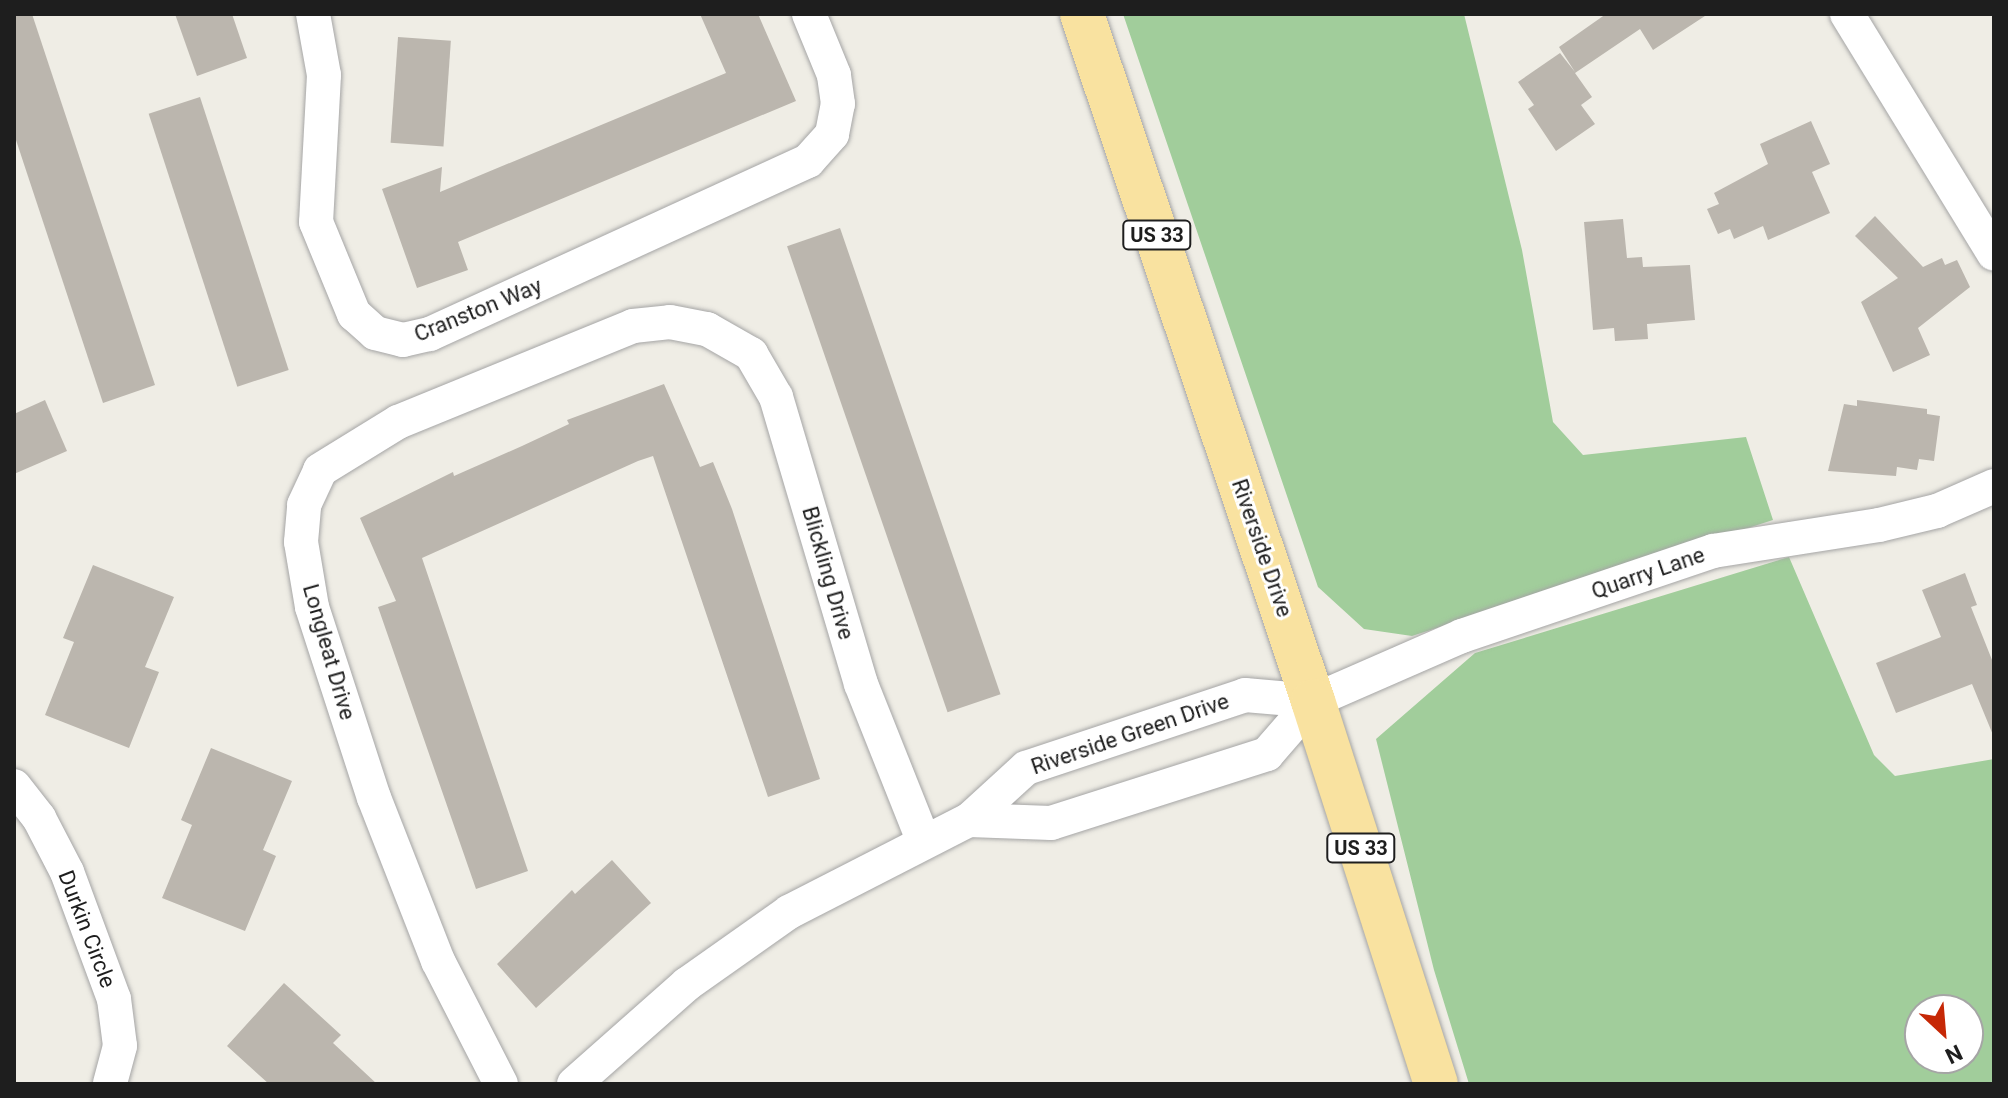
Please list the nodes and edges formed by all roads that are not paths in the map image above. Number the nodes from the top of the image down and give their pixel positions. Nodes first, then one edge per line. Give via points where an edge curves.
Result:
1 (313, 14) edge
2 (809, 14) edge
3 (1082, 14) edge
4 (1847, 14) edge
5 (1994, 254) edge
6 (707, 329) joint
7 (1994, 486) edge
8 (1313, 701) junction
9 (14, 786) edge
10 (969, 820) junction
11 (923, 840) junction
12 (110, 1084) edge
13 (501, 1084) edge
14 (574, 1084) edge
15 (1436, 1084) edge

1 - 2 street, Cranston Way via 324,75 316,222 354,314 375,333 403,340 430,334 808,161 832,134 838,104 834,75
3 - 8 main road, Riverside Drive / US 33
4 - 5 street
6 - 11 street, Blickling Drive via 751,354 776,397 861,684
6 - 13 street, Longleat Drive via 670,322 633,326 398,422 320,470 304,505 301,542 312,607 374,798 438,961
7 - 8 street, Quarry Lane via 1937,511 1879,525 1713,551 1462,636
8 - 10 street, Riverside Green Drive via 1245,695 1026,768
8 - 10 street, Riverside Green Drive via 1267,754 1051,823
8 - 15 main road, Riverside Drive / US 33
9 - 12 street, Durkin Circle via 39,818 67,872 114,999 120,1046
10 - 11 street, Riverside Green Drive
11 - 14 street, Riverside Green Drive via 789,912 687,984

